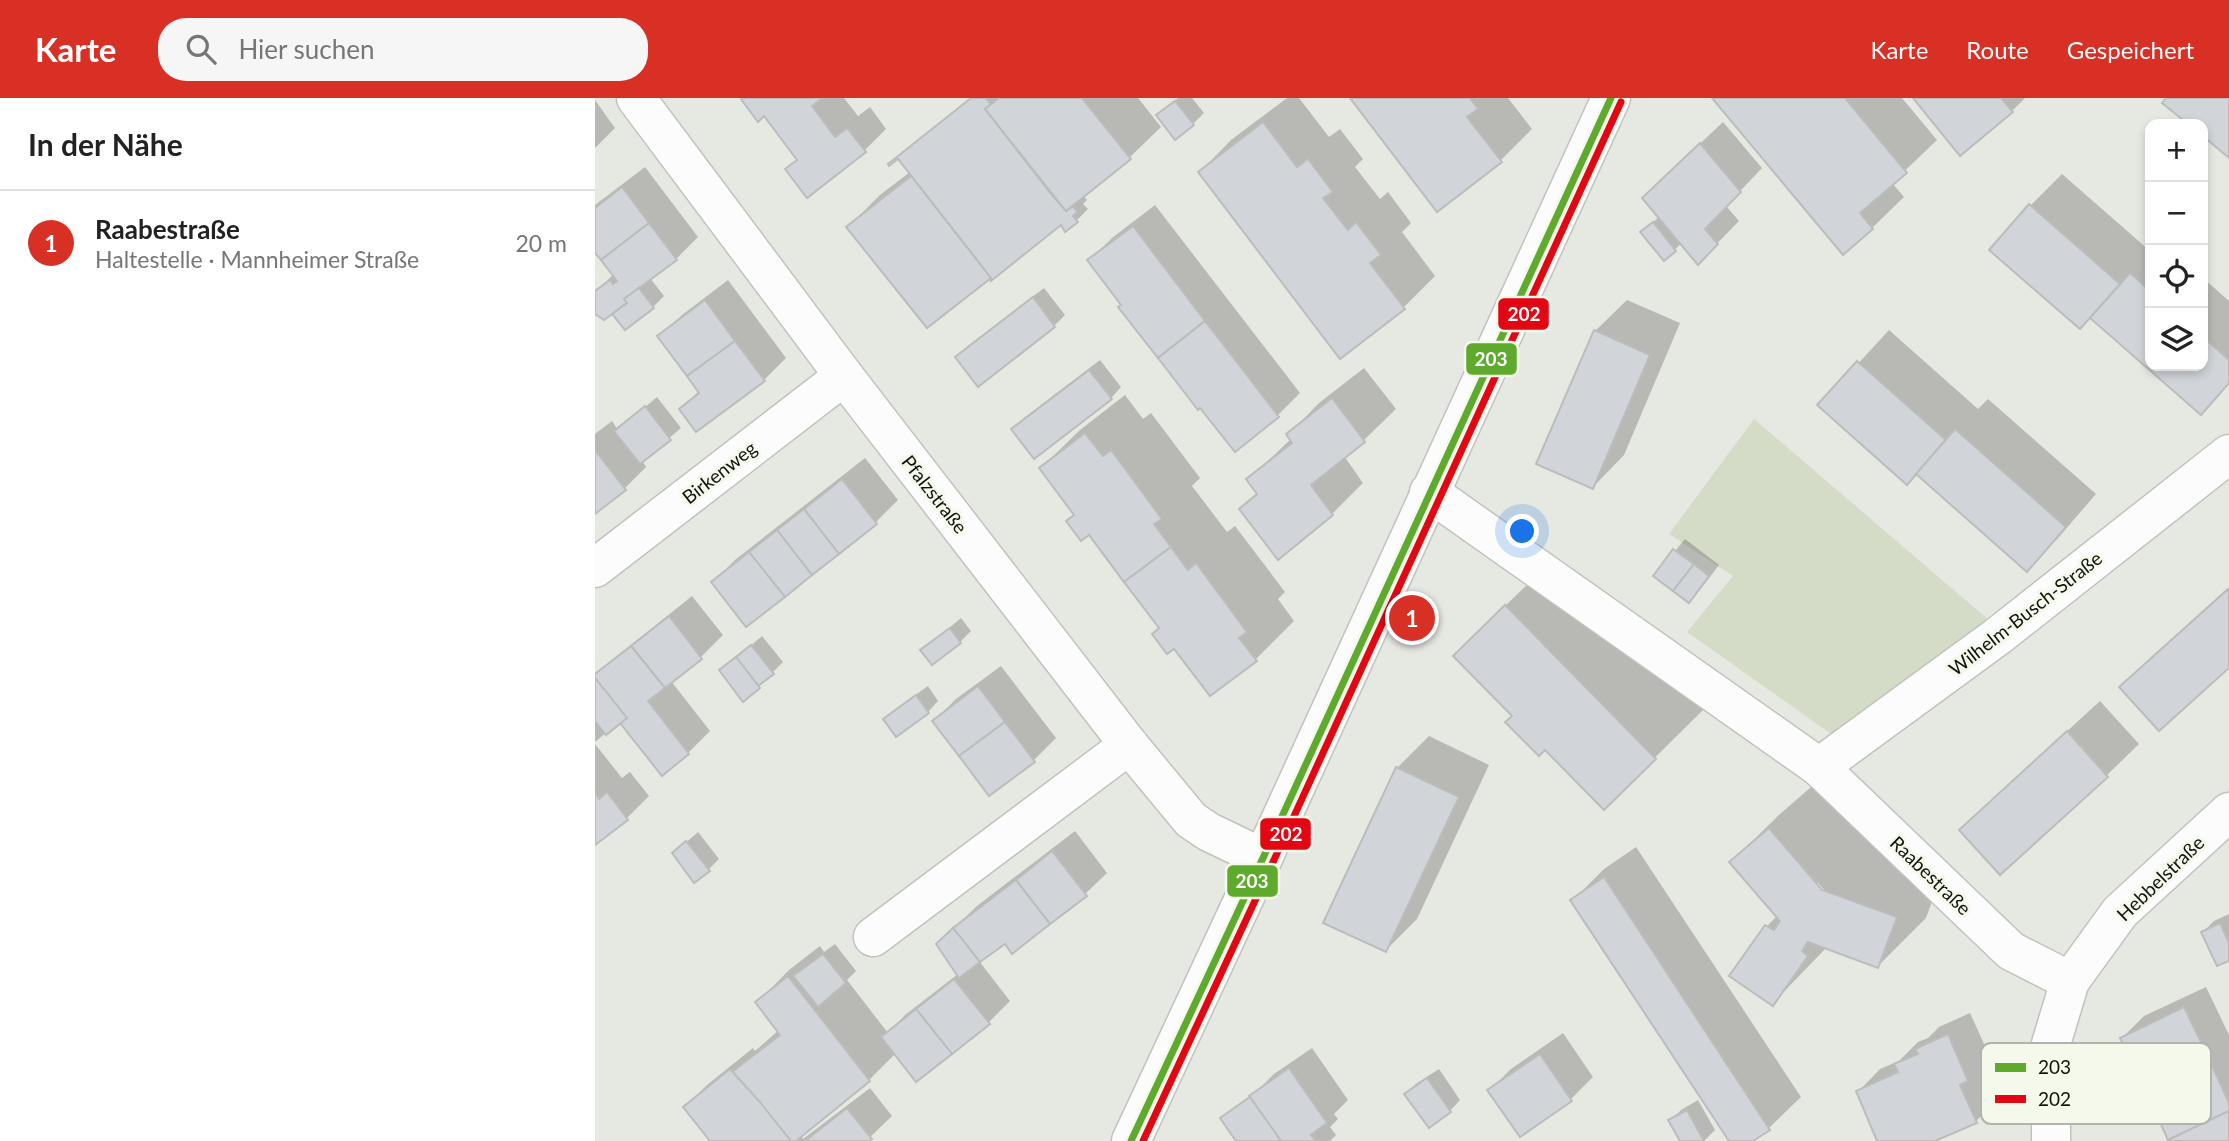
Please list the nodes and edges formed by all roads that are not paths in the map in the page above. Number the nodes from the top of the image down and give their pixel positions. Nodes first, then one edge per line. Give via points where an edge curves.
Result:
1 (636, 98) edge
2 (1611, 98) edge
3 (844, 376) junction
4 (2229, 454) edge
5 (1429, 492) junction
6 (595, 568) edge
7 (1129, 746) junction
8 (1819, 767) junction
9 (2229, 812) edge
10 (1263, 858) junction
11 (873, 937) dead end
12 (2070, 981) junction
13 (2051, 1043) edge
14 (1131, 1141) edge

1 - 3 street, Pfalzstraße
2 - 5 street
3 - 6 street, Birkenweg
3 - 7 street, Pfalzstraße
4 - 8 street, Wilhelm-Busch-Straße via 1998,636
5 - 8 street, Raabestraße
5 - 10 street
7 - 10 street, Pfalzstraße via 1191,820
7 - 11 street
8 - 12 street, Raabestraße via 2011,951
9 - 12 street, Hebbelstraße via 2120,912
10 - 14 street
12 - 13 street

